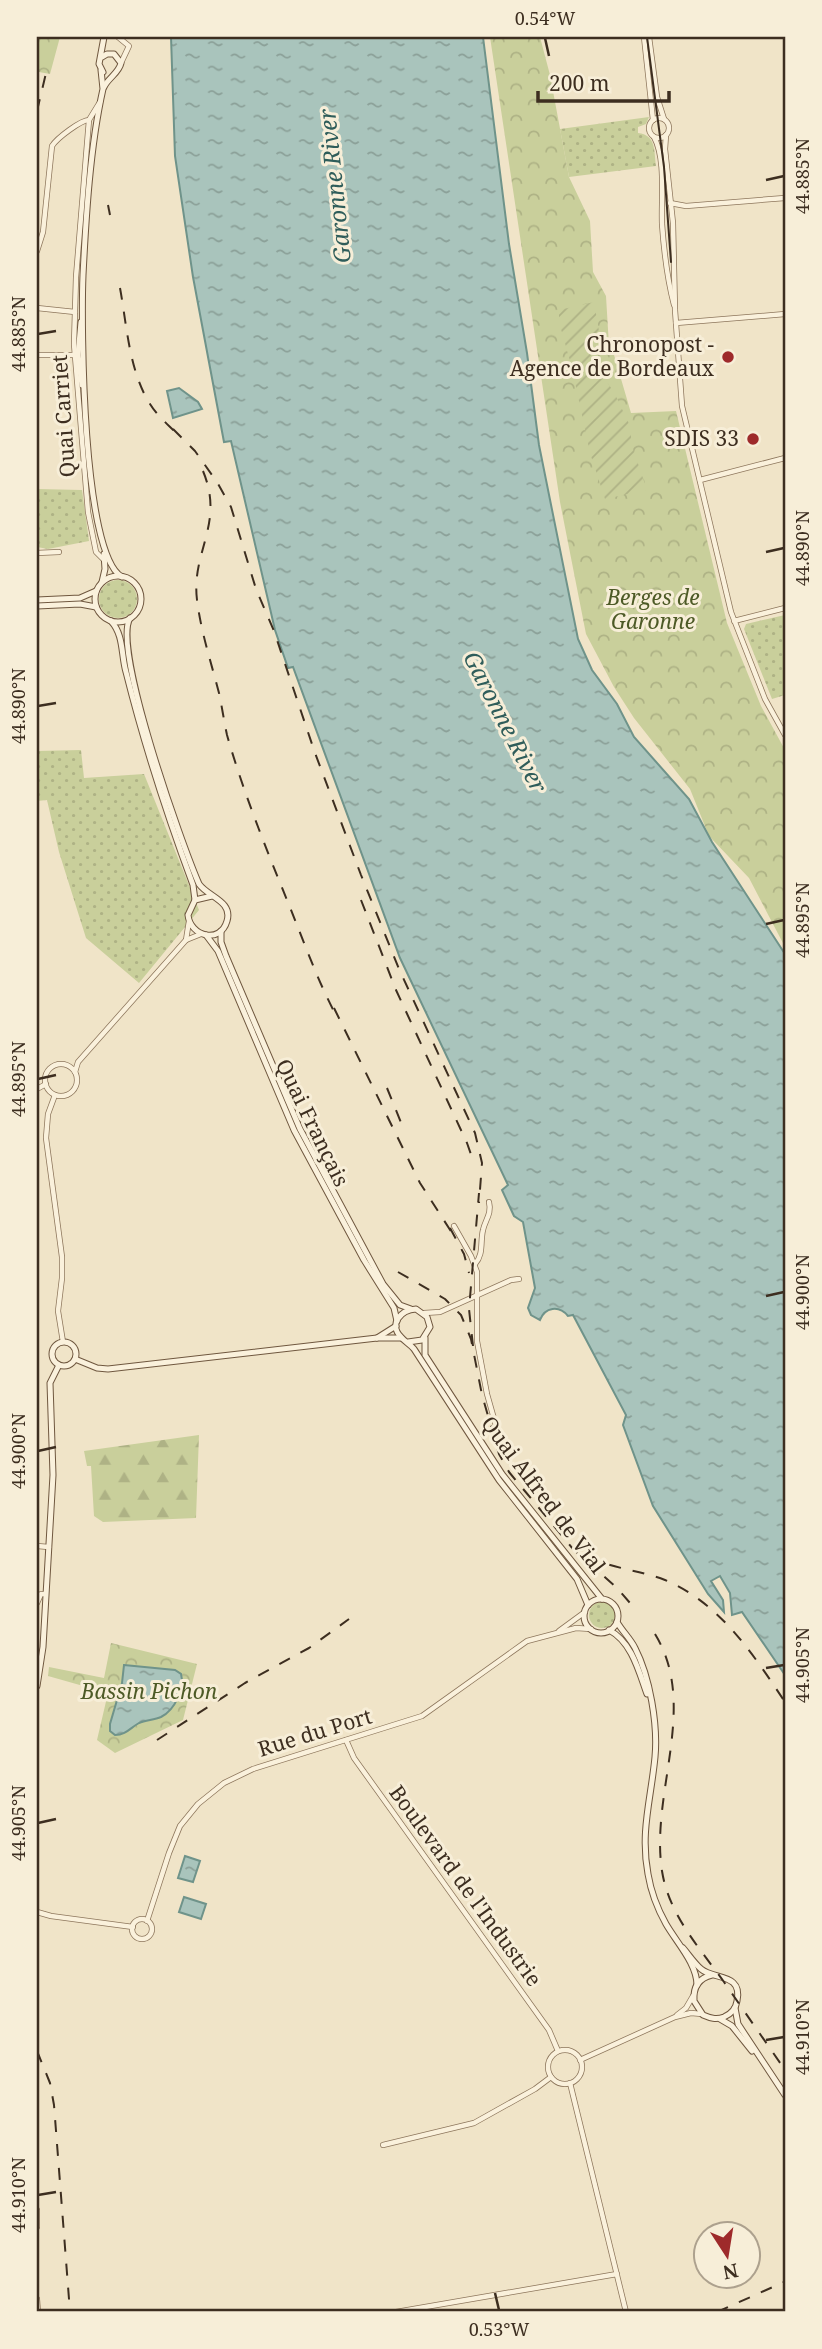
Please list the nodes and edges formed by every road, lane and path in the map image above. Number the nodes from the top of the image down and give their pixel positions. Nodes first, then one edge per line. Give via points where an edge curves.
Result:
1 (104, 37) edge
2 (118, 37) edge
3 (647, 37) edge
4 (125, 53) junction
5 (115, 55) junction
6 (102, 57) junction
7 (121, 63) junction
8 (101, 70) junction
9 (112, 75) junction
10 (103, 89) junction
11 (100, 101) junction
12 (664, 119) junction
13 (89, 120) junction
14 (653, 120) junction
15 (666, 135) junction
16 (654, 137) junction
17 (785, 198) edge
18 (670, 203) junction
19 (686, 206) junction
20 (671, 213) junction
21 (37, 251) edge
22 (37, 307) edge
23 (675, 310) junction
24 (75, 312) junction
25 (785, 314) edge
26 (676, 323) junction
27 (79, 354) junction
28 (37, 355) edge
29 (785, 458) edge
30 (700, 480) junction
31 (103, 551) junction
32 (60, 552) dead end
33 (37, 553) edge
34 (104, 560) junction
35 (122, 577) junction
36 (102, 582) junction
37 (96, 591) junction
38 (37, 600) edge
39 (37, 606) edge
40 (96, 607) junction
41 (785, 608) edge
42 (130, 618) junction
43 (111, 621) junction
44 (734, 621) junction
45 (785, 735) edge
46 (212, 896) junction
47 (195, 900) junction
48 (189, 921) junction
49 (221, 931) junction
50 (203, 935) junction
51 (186, 940) junction
52 (78, 1062) junction
53 (66, 1065) junction
54 (75, 1072) junction
55 (46, 1084) junction
56 (37, 1089) edge
57 (55, 1095) junction
58 (489, 1202) dead end
59 (454, 1226) dead end
60 (475, 1264) junction
61 (519, 1279) dead end
62 (479, 1295) junction
63 (411, 1309) junction
64 (424, 1313) junction
65 (396, 1324) junction
66 (425, 1337) junction
67 (377, 1338) junction
68 (401, 1338) junction
69 (63, 1342) junction
70 (408, 1342) junction
71 (75, 1359) junction
72 (59, 1365) junction
73 (504, 1454) dead end
74 (37, 1545) edge
75 (49, 1547) junction
76 (45, 1594) junction
77 (602, 1599) junction
78 (37, 1603) edge
79 (588, 1605) junction
80 (38, 1612) edge
81 (585, 1612) junction
82 (44, 1617) junction
83 (617, 1622) junction
84 (591, 1629) junction
85 (609, 1630) junction
86 (555, 1633) junction
87 (37, 1686) edge
88 (651, 1704) junction
89 (346, 1740) junction
90 (37, 1912) edge
91 (147, 1921) junction
92 (133, 1927) junction
93 (678, 1943) junction
94 (712, 1975) junction
95 (696, 1986) junction
96 (694, 1995) junction
97 (735, 2007) junction
98 (703, 2015) junction
99 (675, 2017) junction
100 (717, 2019) junction
101 (558, 2051) junction
102 (759, 2058) junction
103 (580, 2060) junction
104 (551, 2077) junction
105 (570, 2083) junction
106 (785, 2095) edge
107 (383, 2145) dead end
108 (37, 2210) edge
109 (37, 2227) edge
110 (618, 2274) junction
111 (37, 2299) edge
112 (38, 2312) edge
113 (396, 2312) edge
114 (626, 2312) edge

1 - 5 main road
1 - 6 main road
2 - 4 street via 129,46
3 - 12 street
3 - 14 street
4 - 5 street
4 - 7 street
5 - 6 main road
5 - 7 main road
6 - 8 main road
7 - 9 main road
8 - 9 main road
8 - 10 main road, Quai Carriet
9 - 10 main road, Quai Carriet
10 - 11 main road, Quai Carriet
11 - 13 street, Quai Carriet
11 - 27 main road, Quai Carriet via 86,227
12 - 14 street
12 - 15 street via 669,127
13 - 21 street via 57,138 52,146
13 - 24 street, Quai Carriet
14 - 16 street via 648,129
15 - 16 street
15 - 18 street
16 - 23 street via 662,184 666,277
17 - 19 street
18 - 19 street
18 - 20 street
19 - 20 street
20 - 23 street
22 - 24 street
23 - 26 street
24 - 27 street, Quai Carriet
25 - 26 street
26 - 30 street via 682,406
27 - 28 street
27 - 31 main road, Quai Carriet via 94,509
27 - 34 street, Quai Carriet via 88,512 96,552
29 - 30 street
30 - 44 street
31 - 34 main road, Quai Carriet
31 - 35 main road, Quai Carriet
32 - 33 street
34 - 36 main road, Quai Carriet
35 - 36 main road
35 - 42 main road via 134,583 140,595
36 - 37 main road
37 - 38 main road via 80,598
37 - 40 main road
39 - 40 main road
40 - 43 main road
41 - 44 street
42 - 43 main road
42 - 46 main road via 126,634 131,671 162,780 199,884
43 - 47 main road via 119,631 152,766
44 - 45 street via 765,699
46 - 47 main road
46 - 49 main road via 222,901 227,911
47 - 48 main road
48 - 50 main road
48 - 51 street
49 - 50 main road
49 - 63 main road, Quai Français via 226,956 300,1129 383,1284 400,1305
50 - 51 street
50 - 65 main road, Quai Français via 218,951 294,1130 363,1260 394,1308
51 - 52 street
52 - 53 street
52 - 54 street
53 - 54 street
53 - 55 street via 50,1070
54 - 57 street via 73,1091
55 - 56 street
55 - 57 street
57 - 69 street via 46,1138 62,1257 58,1311
58 - 60 street via 491,1211
59 - 60 street
60 - 62 street
61 - 62 street
62 - 64 street via 440,1312
62 - 73 street via 477,1341
63 - 64 main road
63 - 65 main road via 402,1313
64 - 66 main road via 430,1327
65 - 67 main road
65 - 68 main road
66 - 70 main road
66 - 77 main road, Quai Alfred de Vial via 425,1356 492,1460
67 - 68 main road
67 - 71 main road via 118,1368 97,1368
68 - 70 main road
69 - 71 main road via 75,1349
69 - 72 main road via 52,1352
70 - 79 main road, Quai Alfred de Vial via 499,1480 578,1579
71 - 72 main road
72 - 75 main road via 50,1383
74 - 75 street
75 - 76 main road
76 - 78 street
76 - 82 main road
77 - 79 main road
77 - 83 main road via 614,1605
79 - 81 main road
80 - 82 street
81 - 84 main road
81 - 86 street, Rue du Port
82 - 87 main road
83 - 85 main road
83 - 88 main road via 639,1657
84 - 85 main road
84 - 86 street, Rue du Port
85 - 88 main road via 630,1651
86 - 89 street, Rue du Port via 521,1645 422,1716
88 - 93 main road via 656,1746 645,1824 647,1863 656,1904
89 - 91 street, Rue du Port via 253,1769 210,1792 187,1816 175,1838
89 - 101 street, Boulevard de l'Industrie via 354,1758 549,2030
90 - 92 street
91 - 92 street via 138,1921
91 - 92 street via 152,1932 145,1939 136,1937
93 - 94 main road via 699,1968
93 - 95 main road via 696,1974
94 - 95 main road
94 - 97 main road via 732,1982 737,1992
95 - 96 main road
96 - 98 main road
96 - 99 street
97 - 100 main road
97 - 102 main road via 736,2021
98 - 99 street via 694,2012
98 - 100 main road
99 - 103 street
100 - 102 main road via 732,2025
101 - 103 street via 571,2051
101 - 104 street via 547,2064
102 - 106 main road
103 - 105 street via 580,2075
104 - 105 street
104 - 107 street via 474,2123
105 - 110 street
108 - 109 street
110 - 113 street
110 - 114 street
111 - 112 street

